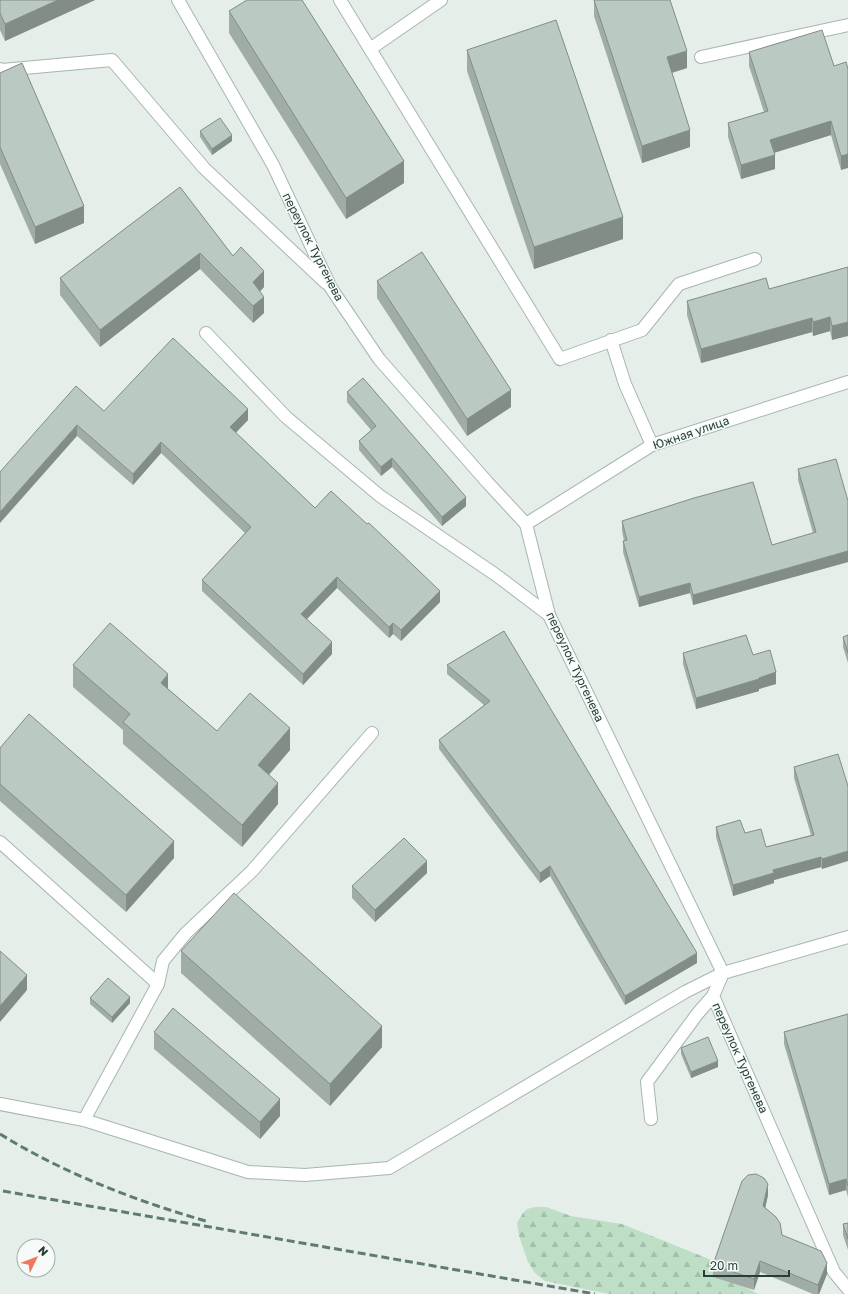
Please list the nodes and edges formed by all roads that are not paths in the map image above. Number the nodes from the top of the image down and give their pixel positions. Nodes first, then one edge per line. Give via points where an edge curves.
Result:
1 (178, 0) edge
2 (340, 0) edge
3 (441, 0) edge
4 (848, 25) edge
5 (370, 49) junction
6 (701, 57) dead end
7 (0, 69) edge
8 (755, 259) dead end
9 (331, 288) junction
10 (206, 333) dead end
11 (611, 340) junction
12 (848, 382) edge
13 (652, 445) junction
14 (526, 524) junction
15 (549, 615) junction
16 (372, 733) dead end
17 (0, 842) edge
18 (848, 937) edge
19 (722, 973) junction
20 (158, 984) junction
21 (713, 996) junction
22 (0, 1104) edge
23 (84, 1120) junction
24 (651, 1120) dead end
25 (848, 1289) edge

1 - 9 street, переулок Тургенева via 273,165
2 - 5 street
3 - 5 street
4 - 6 street
5 - 11 street via 560,359
7 - 9 street via 112,60 204,168
8 - 11 street via 679,284 642,330
9 - 14 street, переулок Тургенева via 379,359
10 - 15 street via 286,417 380,496 496,575
11 - 13 street via 625,384
12 - 13 street, Южная улица
13 - 14 street, Южная улица
14 - 15 street, переулок Тургенева
15 - 19 street, переулок Тургенева
16 - 20 street via 252,871 186,933 163,961
17 - 20 street
18 - 19 street
19 - 21 street, переулок Тургенева
19 - 23 street via 685,992 389,1168 304,1176 248,1172
20 - 23 street
21 - 24 street via 647,1082
21 - 25 street, переулок Тургенева via 834,1272
22 - 23 street

